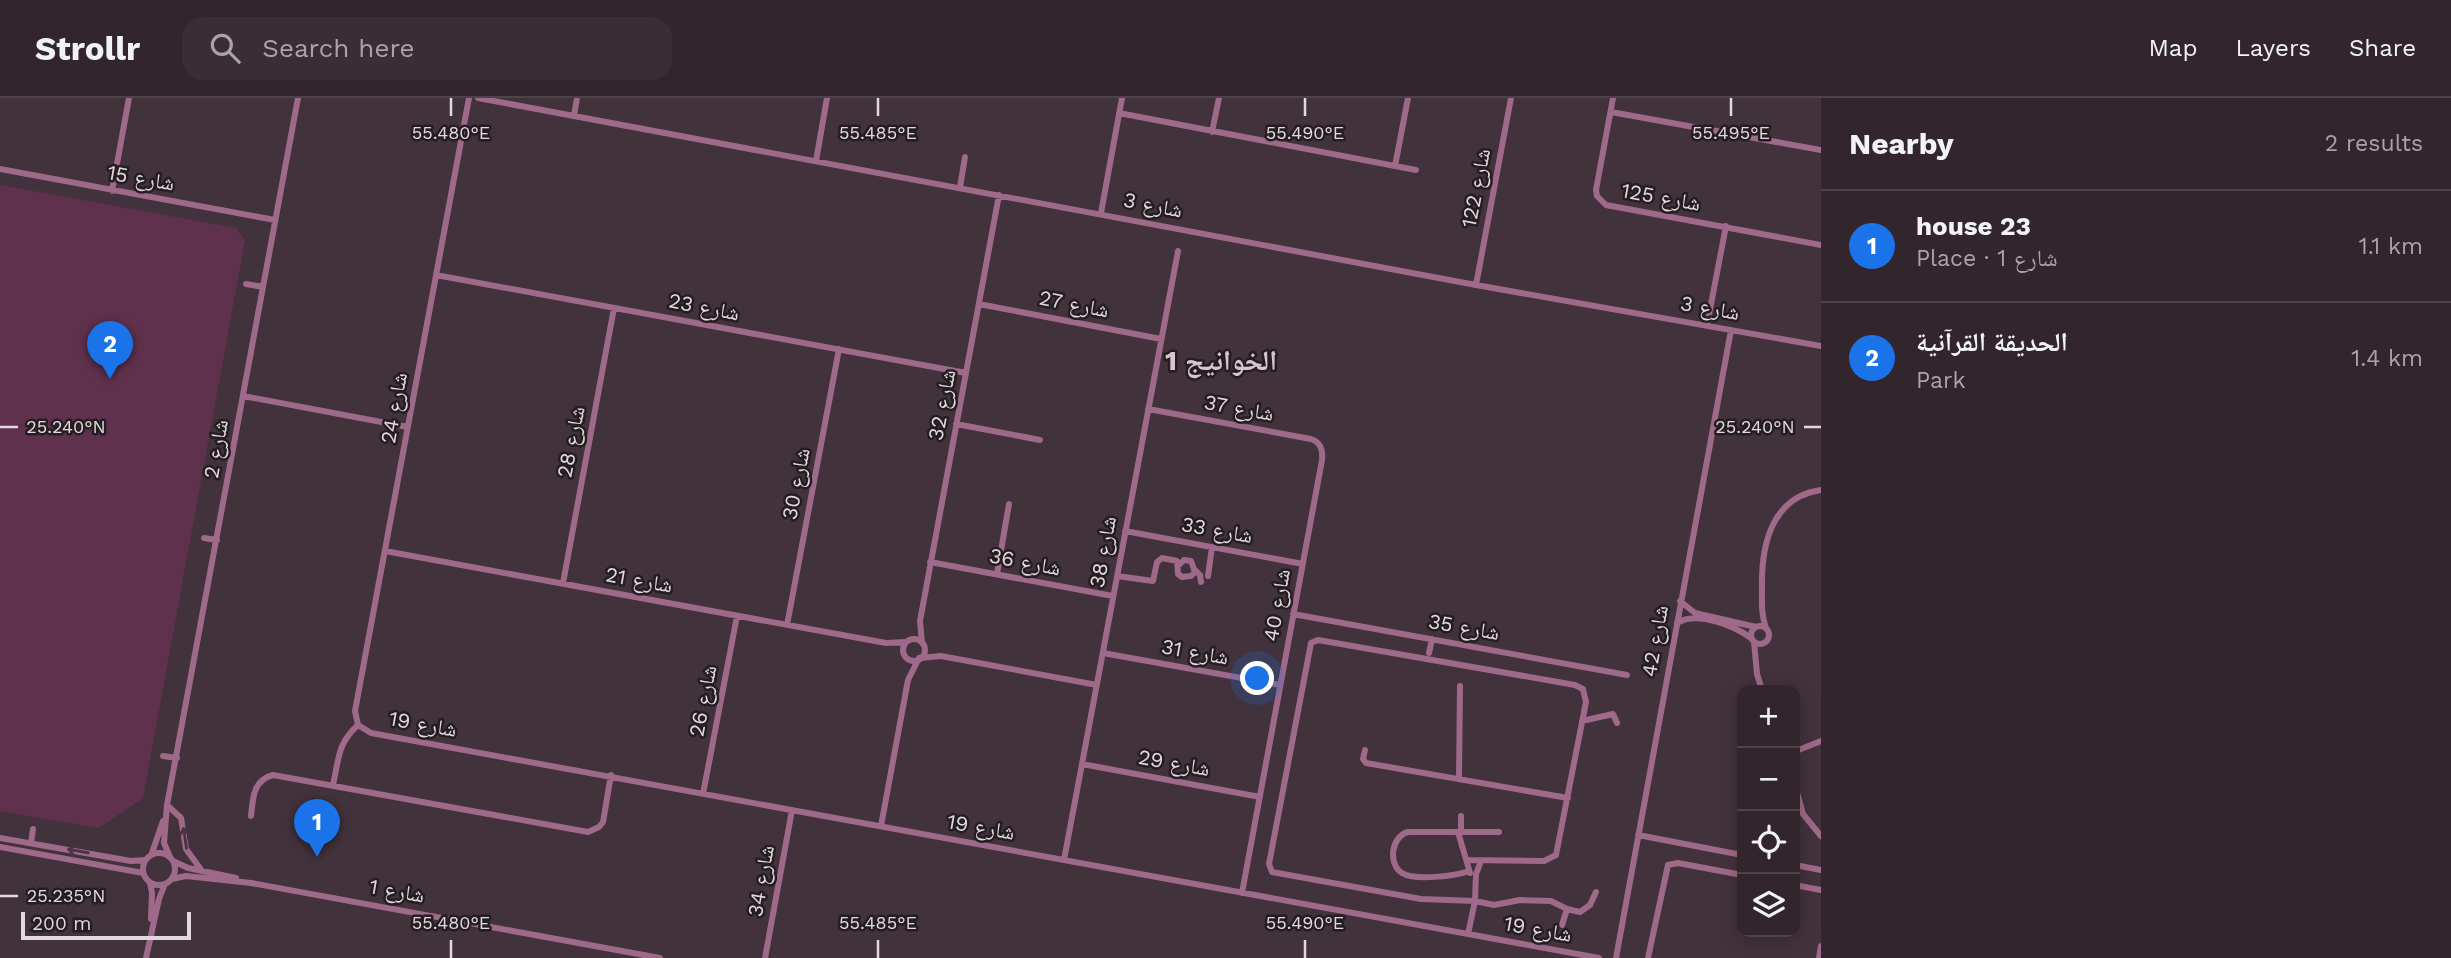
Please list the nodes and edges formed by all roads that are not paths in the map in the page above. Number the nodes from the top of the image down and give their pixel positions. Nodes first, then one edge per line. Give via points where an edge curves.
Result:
1 (130, 98) edge
2 (298, 98) edge
3 (469, 98) edge
4 (478, 98) edge
5 (577, 98) edge
6 (827, 98) edge
7 (1122, 98) edge
8 (1219, 98) edge
9 (1408, 98) edge
10 (1511, 98) edge
11 (1613, 98) edge
12 (1611, 112) junction
13 (1119, 113) junction
14 (574, 116) junction
15 (1212, 132) junction
16 (1821, 150) edge
17 (965, 157) dead end
18 (816, 161) junction
19 (1395, 166) junction
20 (0, 169) edge
21 (1416, 170) dead end
22 (960, 187) junction
23 (113, 191) junction
24 (999, 195) junction
25 (1101, 213) junction
26 (275, 220) junction
27 (1726, 226) junction
28 (1821, 244) edge
29 (1178, 251) dead end
30 (436, 275) junction
31 (246, 284) dead end
32 (1476, 285) junction
33 (263, 287) junction
34 (979, 304) junction
35 (614, 308) junction
36 (1707, 325) junction
37 (1731, 330) junction
38 (1161, 339) junction
39 (1821, 346) edge
40 (839, 349) junction
41 (965, 373) junction
42 (243, 396) junction
43 (1148, 410) junction
44 (956, 424) junction
45 (408, 427) junction
46 (1041, 440) dead end
47 (1321, 447) joint
48 (1821, 490) edge
49 (1009, 504) dead end
50 (1125, 531) junction
51 (204, 538) dead end
52 (217, 540) junction
53 (1191, 543) junction
54 (1212, 547) junction
55 (385, 551) junction
56 (1188, 560) junction
57 (930, 562) junction
58 (1303, 564) junction
59 (1179, 565) junction
60 (1195, 570) junction
61 (997, 574) junction
62 (1117, 576) junction
63 (1208, 576) dead end
64 (1201, 582) dead end
65 (563, 583) junction
66 (1113, 596) junction
67 (1680, 601) junction
68 (1293, 614) junction
69 (737, 616) junction
70 (919, 621) junction
71 (1677, 623) junction
72 (787, 625) junction
73 (1760, 627) junction
74 (1432, 639) junction
75 (908, 641) junction
76 (1756, 642) junction
77 (886, 643) junction
78 (923, 644) junction
79 (1103, 653) junction
80 (905, 655) junction
81 (941, 656) junction
82 (1429, 656) junction
83 (920, 658) junction
84 (1627, 675) dead end
85 (908, 680) junction
86 (1097, 684) junction
87 (1280, 685) junction
88 (1760, 685) edge
89 (1460, 686) dead end
90 (1582, 721) junction
91 (1617, 723) dead end
92 (358, 725) junction
93 (1821, 741) edge
94 (1800, 749) edge
95 (1365, 750) dead end
96 (163, 756) dead end
97 (177, 758) junction
98 (1082, 764) junction
99 (611, 775) junction
100 (1460, 779) junction
101 (333, 785) junction
102 (704, 794) junction
103 (1260, 797) junction
104 (1568, 798) junction
105 (1800, 803) edge
106 (167, 806) junction
107 (792, 810) junction
108 (251, 816) dead end
109 (1461, 816) dead end
110 (881, 826) junction
111 (33, 829) dead end
112 (1459, 832) junction
113 (1499, 832) dead end
114 (1638, 835) junction
115 (1821, 836) edge
116 (0, 838) edge
117 (31, 843) junction
118 (0, 846) edge
119 (1737, 854) edge
120 (148, 858) junction
121 (171, 859) junction
122 (1064, 860) junction
123 (1467, 860) junction
124 (1481, 860) junction
125 (1800, 866) edge
126 (1821, 870) edge
127 (202, 871) junction
128 (1469, 872) junction
129 (143, 873) junction
130 (1737, 874) edge
131 (1475, 878) junction
132 (172, 879) junction
133 (150, 883) junction
134 (251, 883) junction
135 (165, 884) junction
136 (1800, 886) edge
137 (1821, 890) edge
138 (1596, 892) dead end
139 (1242, 893) junction
140 (1475, 901) junction
141 (1567, 909) junction
142 (1562, 925) dead end
143 (151, 929) junction
144 (1468, 934) junction
145 (1821, 946) edge
146 (146, 958) edge
147 (660, 958) edge
148 (765, 958) edge
149 (1599, 958) edge
150 (1616, 958) edge
151 (1648, 958) edge
152 (1819, 958) edge

1 - 23 street
2 - 26 street, شارع 2
3 - 30 street, شارع 24
4 - 14 street, شارع 3
5 - 14 street
6 - 18 street
7 - 13 street
8 - 15 street
9 - 19 street
10 - 32 street, شارع 122
11 - 12 street, شارع 125
12 - 16 street
12 - 27 street, شارع 125 via 1596,190 1601,201 1612,207
13 - 15 street
13 - 25 street
14 - 18 street, شارع 3
15 - 19 street
17 - 22 street
18 - 22 street, شارع 3
19 - 21 street
20 - 23 street, شارع 15
22 - 24 street, شارع 3
23 - 26 street, شارع 15
24 - 25 street, شارع 3
24 - 34 street, شارع 32
25 - 32 street, شارع 3
26 - 33 street, شارع 2
27 - 28 street, شارع 125
27 - 36 street
29 - 38 street, شارع 38
30 - 35 street, شارع 23
30 - 45 street, شارع 24
31 - 33 street
32 - 36 street, شارع 3
33 - 42 street, شارع 2
34 - 38 street, شارع 27
34 - 41 street, شارع 32
35 - 40 street, شارع 23
35 - 65 street, شارع 28
36 - 37 street, شارع 3
37 - 39 street, شارع 3
37 - 67 street, شارع 42
38 - 43 street, شارع 38
40 - 41 street, شارع 23
40 - 72 street, شارع 30
41 - 44 street, شارع 32
42 - 45 street
42 - 52 street, شارع 2
43 - 47 street, شارع 37 via 1311,439
43 - 50 street, شارع 38
44 - 46 street
44 - 57 street, شارع 32
45 - 55 street, شارع 24
47 - 58 street, شارع 40
48 - 73 street via 1794,499 1769,530
49 - 61 street
50 - 53 street, شارع 33
50 - 62 street, شارع 38
51 - 52 street
52 - 97 street, شارع 2
53 - 54 street, شارع 33
53 - 56 street
54 - 58 street, شارع 33
54 - 63 street
55 - 65 street, شارع 21
55 - 92 street, شارع 24 via 355,711
56 - 59 street
56 - 60 street
57 - 61 street, شارع 36
57 - 70 street, شارع 32
58 - 68 street, شارع 40
59 - 60 street via 1182,577
59 - 62 street via 1160,559 1150,582
60 - 64 street
61 - 66 street, شارع 36
62 - 66 street, شارع 38
65 - 69 street, شارع 21
66 - 79 street, شارع 38
67 - 71 street, شارع 42
67 - 73 street via 1695,613
68 - 74 street, شارع 35
68 - 87 street, شارع 40
69 - 72 street, شارع 21
69 - 102 street, شارع 26
70 - 75 street, شارع 32
70 - 78 street, شارع 32
71 - 76 street via 1694,618 1718,623
71 - 114 street, شارع 42
72 - 77 street, شارع 21
73 - 76 street via 1751,634
73 - 76 street via 1769,632 1769,638
74 - 82 street
74 - 84 street, شارع 35
75 - 77 street, شارع 21
75 - 78 street
75 - 80 street
76 - 88 street
77 - 80 street, شارع 21
78 - 81 street
78 - 83 street
79 - 86 street, شارع 38
79 - 87 street, شارع 31
80 - 83 street via 912,660
80 - 85 street
81 - 83 street
81 - 86 street
82 - 90 street via 1579,687 1586,697
82 - 140 street via 1318,640 1311,643 1269,867 1278,874 1420,899
83 - 85 street
85 - 110 street
86 - 98 street, شارع 38
87 - 103 street, شارع 40
89 - 100 street
90 - 91 street via 1614,714
90 - 104 street
92 - 99 street, شارع 19 via 371,733
92 - 101 street via 341,744
93 - 94 street
95 - 100 street via 1366,763
96 - 97 street
97 - 106 street, شارع 2
98 - 103 street, شارع 29
98 - 122 street, شارع 38
99 - 101 street via 603,822 588,832
99 - 102 street, شارع 19
100 - 104 street
101 - 108 street via 266,776 255,787
102 - 107 street, شارع 19
103 - 139 street, شارع 40
104 - 124 street via 1553,858
105 - 115 street
106 - 120 street, شارع 2
106 - 121 street, شارع 2 via 164,844
127 -> 106 street via 186,849 181,818
107 - 110 street, شارع 19
107 - 148 street, شارع 34
109 - 112 street
110 - 122 street, شارع 19
111 - 117 street
112 - 113 street
112 - 123 street
112 - 128 street via 1404,833 1395,843 1395,863 1410,876
114 - 119 street
114 - 150 street, شارع 42
116 - 117 street
120 -> 117 street via 131,861
118 - 129 street
120 - 121 street via 160,853
120 - 129 street
121 - 127 street, شارع 1
121 - 132 street via 175,868
122 - 139 street, شارع 19
123 - 124 street
123 - 128 street
124 - 131 street
125 - 126 street
127 - 134 street, شارع 1
128 - 131 street
129 - 133 street
130 - 151 street via 1674,862 1668,865
131 - 140 street
132 - 134 street, شارع 1 via 186,876
132 - 135 street
133 - 135 street
133 - 143 street
134 - 147 street, شارع 1
135 - 143 street
136 - 137 street
138 - 141 street via 1585,910
139 - 144 street, شارع 19
140 - 141 street via 1494,905 1550,901
140 - 144 street
141 - 142 street
143 - 146 street
144 - 149 street, شارع 19
145 - 152 street

